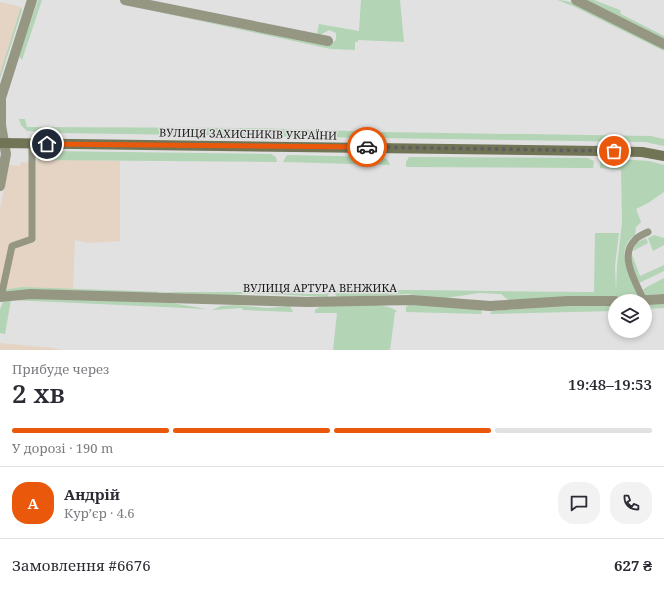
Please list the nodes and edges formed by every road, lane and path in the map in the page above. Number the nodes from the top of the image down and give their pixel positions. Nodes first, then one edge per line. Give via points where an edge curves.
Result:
1 (32, 0) edge
2 (125, 0) edge
3 (576, 0) edge
4 (328, 42) dead end
5 (664, 44) edge
6 (0, 98) edge
7 (2, 143) edge
8 (32, 144) junction
9 (664, 156) edge
10 (0, 186) edge
11 (648, 232) dead end
12 (641, 294) edge
13 (0, 297) edge
14 (664, 299) edge
15 (652, 300) edge
16 (608, 301) edge

1 - 6 street
2 - 4 street
3 - 5 street
6 - 7 street
7 - 8 street, ВУЛИЦЯ ЗАХИСНИКІВ УКРАЇНИ
7 - 10 street via 5,162
8 - 9 street, ВУЛИЦЯ ЗАХИСНИКІВ УКРАЇНИ via 600,151 642,152
8 - 13 lane via 32,239 12,246
11 - 12 lane via 635,239 628,250 630,266
13 - 16 street, ВУЛИЦЯ АРТУРА ВЕНЖИКА via 38,294 307,302 412,300 490,306
14 - 15 street

